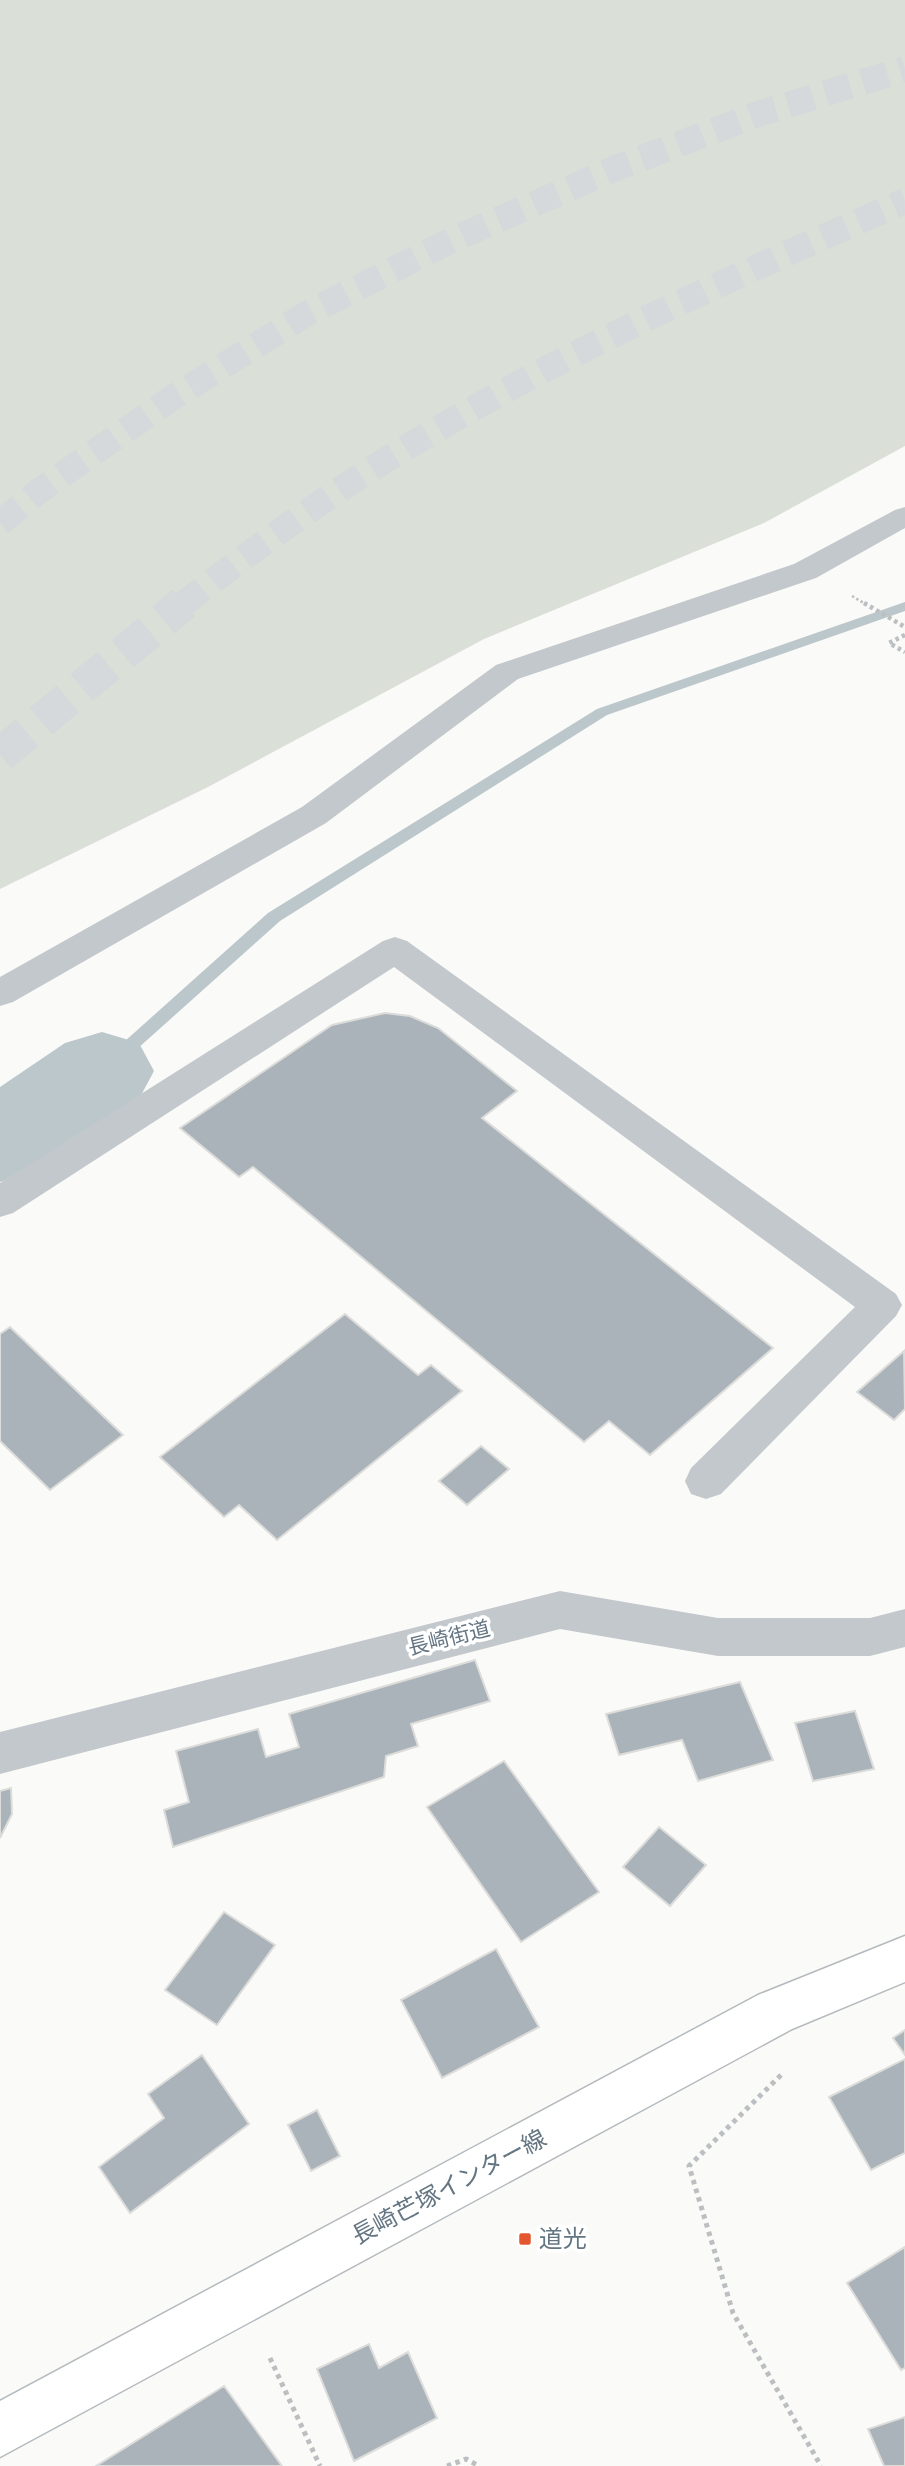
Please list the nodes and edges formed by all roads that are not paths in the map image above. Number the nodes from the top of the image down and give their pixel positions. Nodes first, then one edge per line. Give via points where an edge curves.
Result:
1 (905, 516) edge
2 (0, 993) edge
3 (0, 1202) edge
4 (706, 1481) dead end
5 (905, 1628) edge
6 (0, 1753) edge
7 (905, 1959) edge
8 (0, 2430) edge

1 - 2 street via 816,576 507,672 314,815
3 - 4 street via 395,950 882,1305
5 - 6 street, 長崎街道 via 870,1637 718,1637 560,1610
7 - 8 main road, 長崎芒塚インター線 via 775,2012

